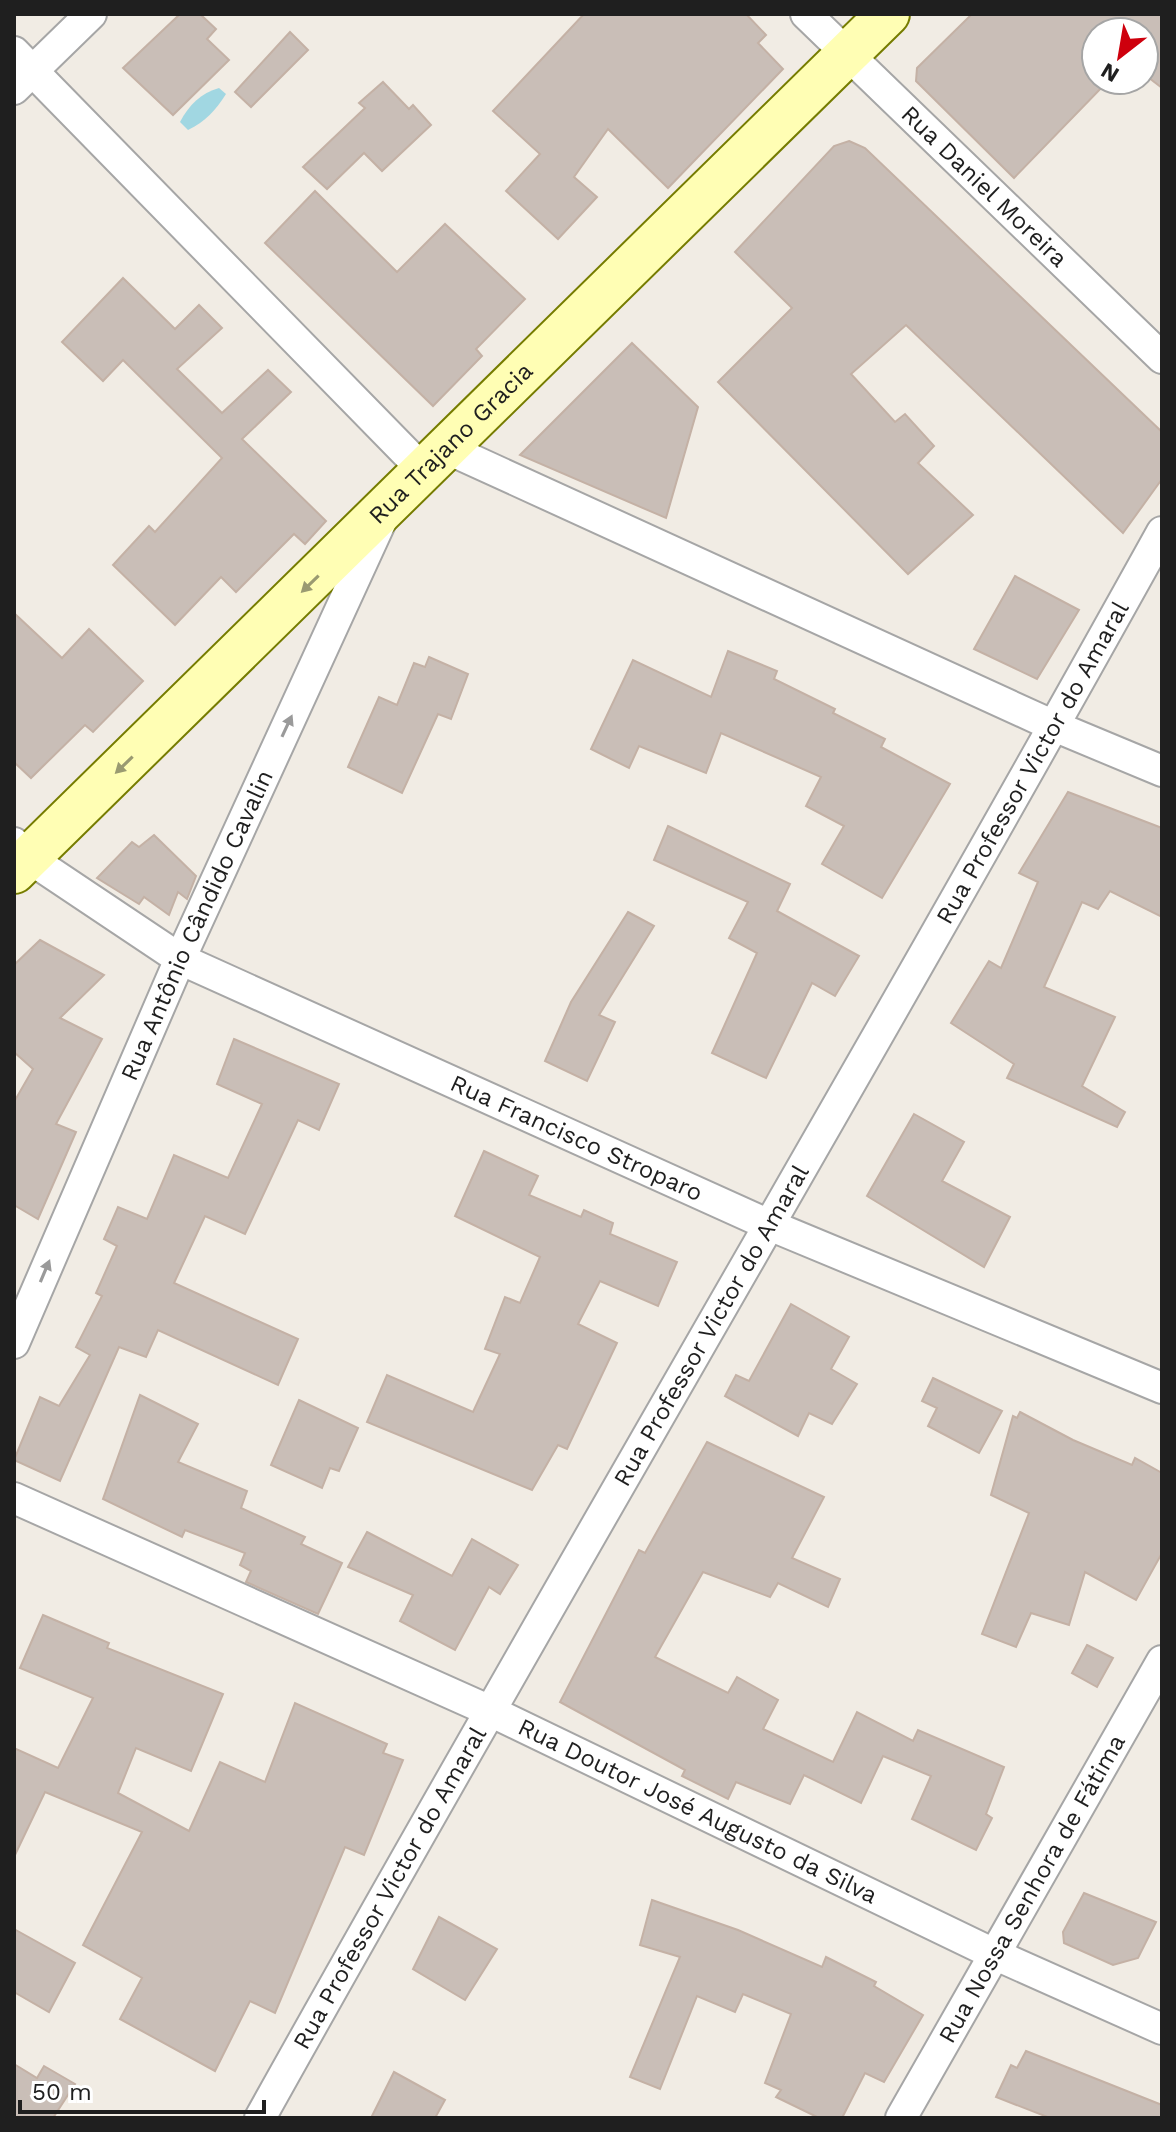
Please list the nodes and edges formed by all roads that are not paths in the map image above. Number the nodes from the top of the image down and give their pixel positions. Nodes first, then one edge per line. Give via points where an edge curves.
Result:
1 (91, 14) edge
2 (806, 14) edge
3 (888, 14) edge
4 (847, 55) junction
5 (20, 71) edge
6 (1162, 358) edge
7 (436, 461) junction
8 (386, 510) junction
9 (1162, 532) edge
10 (1054, 726) junction
11 (1162, 771) edge
12 (19, 858) edge
13 (180, 959) junction
14 (767, 1224) junction
15 (14, 1343) edge
16 (1162, 1388) edge
17 (14, 1498) edge
18 (1162, 1661) edge
19 (488, 1710) junction
20 (994, 1954) junction
21 (1162, 2029) edge
22 (260, 2118) edge
23 (901, 2118) edge

1 - 5 street
2 - 4 street, Rua Daniel Moreira
3 - 4 main road, Rua Trajano Gracia
4 - 6 street, Rua Daniel Moreira
4 - 7 main road, Rua Trajano Gracia
5 - 7 street
7 - 8 main road, Rua Trajano Gracia
7 - 10 street
8 -> 12 main road, Rua Trajano Gracia
13 -> 8 street, Rua Antônio Cândido Cavalin
9 - 10 street, Rua Professor Victor do Amaral
10 - 11 street
10 - 14 street, Rua Professor Victor do Amaral
12 - 13 street, Rua Francisco Stroparo
13 - 14 street, Rua Francisco Stroparo
15 -> 13 street, Rua Antônio Cândido Cavalin
14 - 16 street, Rua Francisco Stroparo
14 - 19 street, Rua Professor Victor do Amaral
17 - 19 street, Rua Doutor José Augusto da Silva
18 - 20 street, Rua Nossa Senhora de Fátima
19 - 20 street, Rua Doutor José Augusto da Silva
19 - 22 street, Rua Professor Victor do Amaral
20 - 21 street, Rua Doutor José Augusto da Silva
20 - 23 street, Rua Nossa Senhora de Fátima

